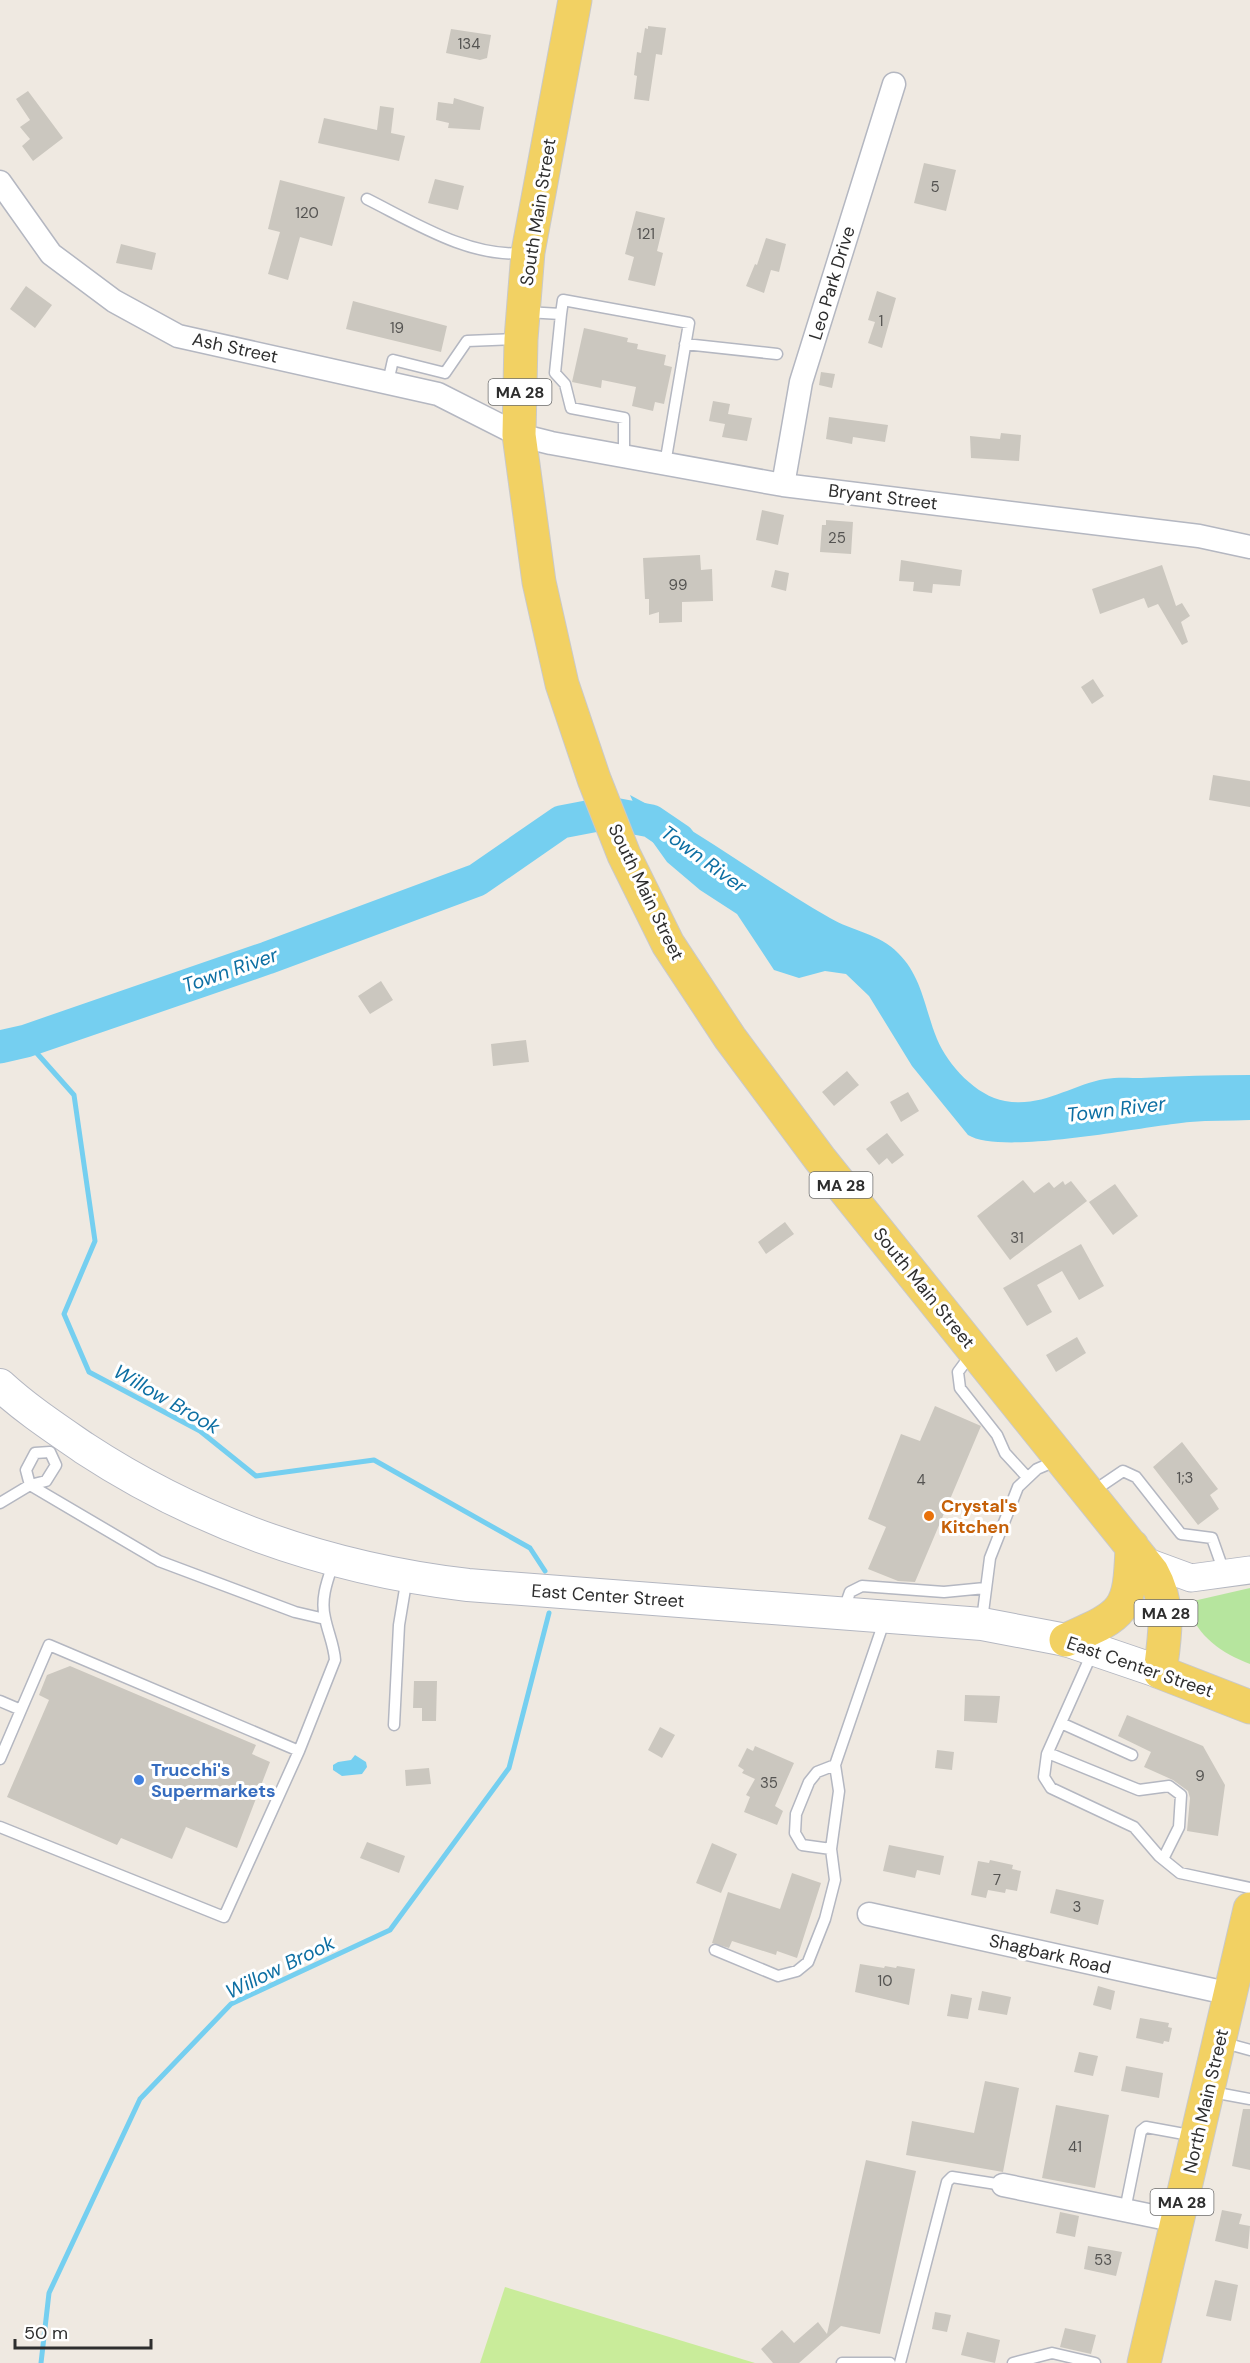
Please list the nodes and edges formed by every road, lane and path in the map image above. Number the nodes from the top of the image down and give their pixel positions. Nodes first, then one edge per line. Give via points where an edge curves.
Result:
1 (575, 0) edge
2 (894, 84) dead end
3 (0, 182) edge
4 (368, 199) dead end
5 (528, 252) junction
6 (561, 315) junction
7 (522, 325) junction
8 (685, 344) junction
9 (777, 354) dead end
10 (445, 373) junction
11 (388, 382) junction
12 (443, 397) junction
13 (519, 435) junction
14 (624, 456) junction
15 (665, 464) junction
16 (783, 485) junction
17 (1250, 547) edge
18 (974, 1350) junction
19 (0, 1385) edge
20 (56, 1443) junction
21 (1062, 1459) junction
22 (1027, 1477) junction
23 (30, 1485) junction
24 (1090, 1494) junction
25 (0, 1503) edge
26 (1137, 1553) junction
27 (334, 1560) junction
28 (1229, 1574) edge
29 (407, 1577) junction
30 (985, 1588) junction
31 (843, 1612) junction
32 (886, 1616) junction
33 (325, 1619) junction
34 (982, 1624) junction
35 (1080, 1644) junction
36 (1160, 1672) junction
37 (0, 1701) edge
38 (1250, 1707) edge
39 (21, 1710) junction
40 (1061, 1723) junction
41 (394, 1725) dead end
42 (299, 1751) junction
43 (1048, 1752) junction
44 (1132, 1755) dead end
45 (0, 1759) edge
46 (835, 1765) junction
47 (0, 1827) edge
48 (831, 1849) junction
49 (1163, 1858) junction
50 (1250, 1888) edge
51 (1250, 1910) edge
52 (869, 1914) dead end
53 (714, 1950) dead end
54 (1236, 1995) junction
55 (1235, 2046) edge
56 (1208, 2091) junction
57 (1250, 2099) edge
58 (1197, 2137) junction
59 (1003, 2185) joint
60 (1125, 2210) junction
61 (1177, 2221) junction
62 (842, 2363) edge
63 (890, 2363) edge
64 (900, 2363) edge
65 (1013, 2363) edge
66 (1095, 2363) edge
67 (1144, 2363) edge

1 - 5 main road, South Main Street / MA 28
2 - 16 street, Leo Park Drive via 801,382
3 - 11 street, Ash Street via 51,254 114,301 178,336
4 - 5 lane via 460,243 505,255
5 - 7 main road, South Main Street / MA 28
6 - 7 lane
6 - 8 lane via 563,300 689,323
6 - 14 lane via 555,373 565,384 571,408 624,418
7 - 10 lane via 467,341
7 - 13 main road, South Main Street / MA 28
8 - 9 lane
8 - 15 lane
10 - 11 lane via 393,360
10 - 12 lane
11 - 12 street, Ash Street
12 - 13 street, Ash Street
13 - 14 street, Bryant Street
13 - 18 main road, South Main Street / MA 28 via 538,582 562,684 624,855 668,944 730,1038 820,1159
14 - 15 street, Bryant Street
15 - 16 street, Bryant Street
16 - 17 street, Bryant Street via 1199,536
18 - 21 main road, South Main Street / MA 28
18 - 22 lane via 958,1372 960,1388 997,1435 1005,1453
19 - 20 main road, East Center Street
20 - 23 lane via 56,1465 46,1481
20 - 23 lane via 35,1453 26,1470
20 - 27 main road, East Center Street via 110,1465 199,1512 265,1539
21 - 22 lane
21 - 24 main road, South Main Street / MA 28
22 - 30 lane via 1018,1487 990,1558
23 - 25 lane
23 - 33 lane via 159,1561 295,1612
24 - 26 main road, South Main Street / MA 28
24 - 28 lane via 1123,1471 1136,1477 1181,1534 1212,1538
26 - 28 street via 1185,1577
26 - 35 main road via 1122,1609
26 - 36 main road, South Main Street / MA 28 via 1160,1585 1166,1608
27 - 29 main road, East Center Street
27 - 33 lane via 326,1586
29 - 31 main road, East Center Street
29 - 41 lane via 399,1625
30 - 31 lane via 944,1592 862,1586 850,1592
30 - 34 lane
31 - 32 main road, East Center Street
32 - 34 main road, East Center Street
32 - 46 lane
33 - 42 lane via 335,1660
34 - 35 main road, East Center Street
35 - 36 main road, East Center Street
35 - 40 lane
36 - 38 main road, East Center Street
37 - 39 lane
39 - 42 lane via 49,1645
39 - 45 lane
40 - 43 lane
40 - 44 lane
42 - 47 lane via 224,1917
43 - 49 lane via 1044,1777 1051,1788 1134,1827
43 - 49 lane via 1139,1790 1169,1786 1181,1795 1179,1827
46 - 48 lane via 839,1791
46 - 48 lane via 818,1772 809,1782 796,1814 795,1833 802,1845
48 - 53 lane via 835,1880 808,1962 797,1971 778,1976
49 - 50 lane via 1180,1873
51 - 54 main road, North Main Street / MA 28
52 - 54 street, Shagbark Road
54 - 55 main road, North Main Street / MA 28
55 - 56 main road, North Main Street / MA 28
56 - 57 lane
56 - 58 main road, North Main Street / MA 28
58 - 60 lane via 1146,2127 1141,2131
58 - 61 main road, North Main Street / MA 28
59 - 60 street
59 - 64 lane via 952,2177 947,2182
60 - 61 street
61 - 67 main road, North Main Street / MA 28
62 - 63 lane
65 - 66 lane via 1052,2353

